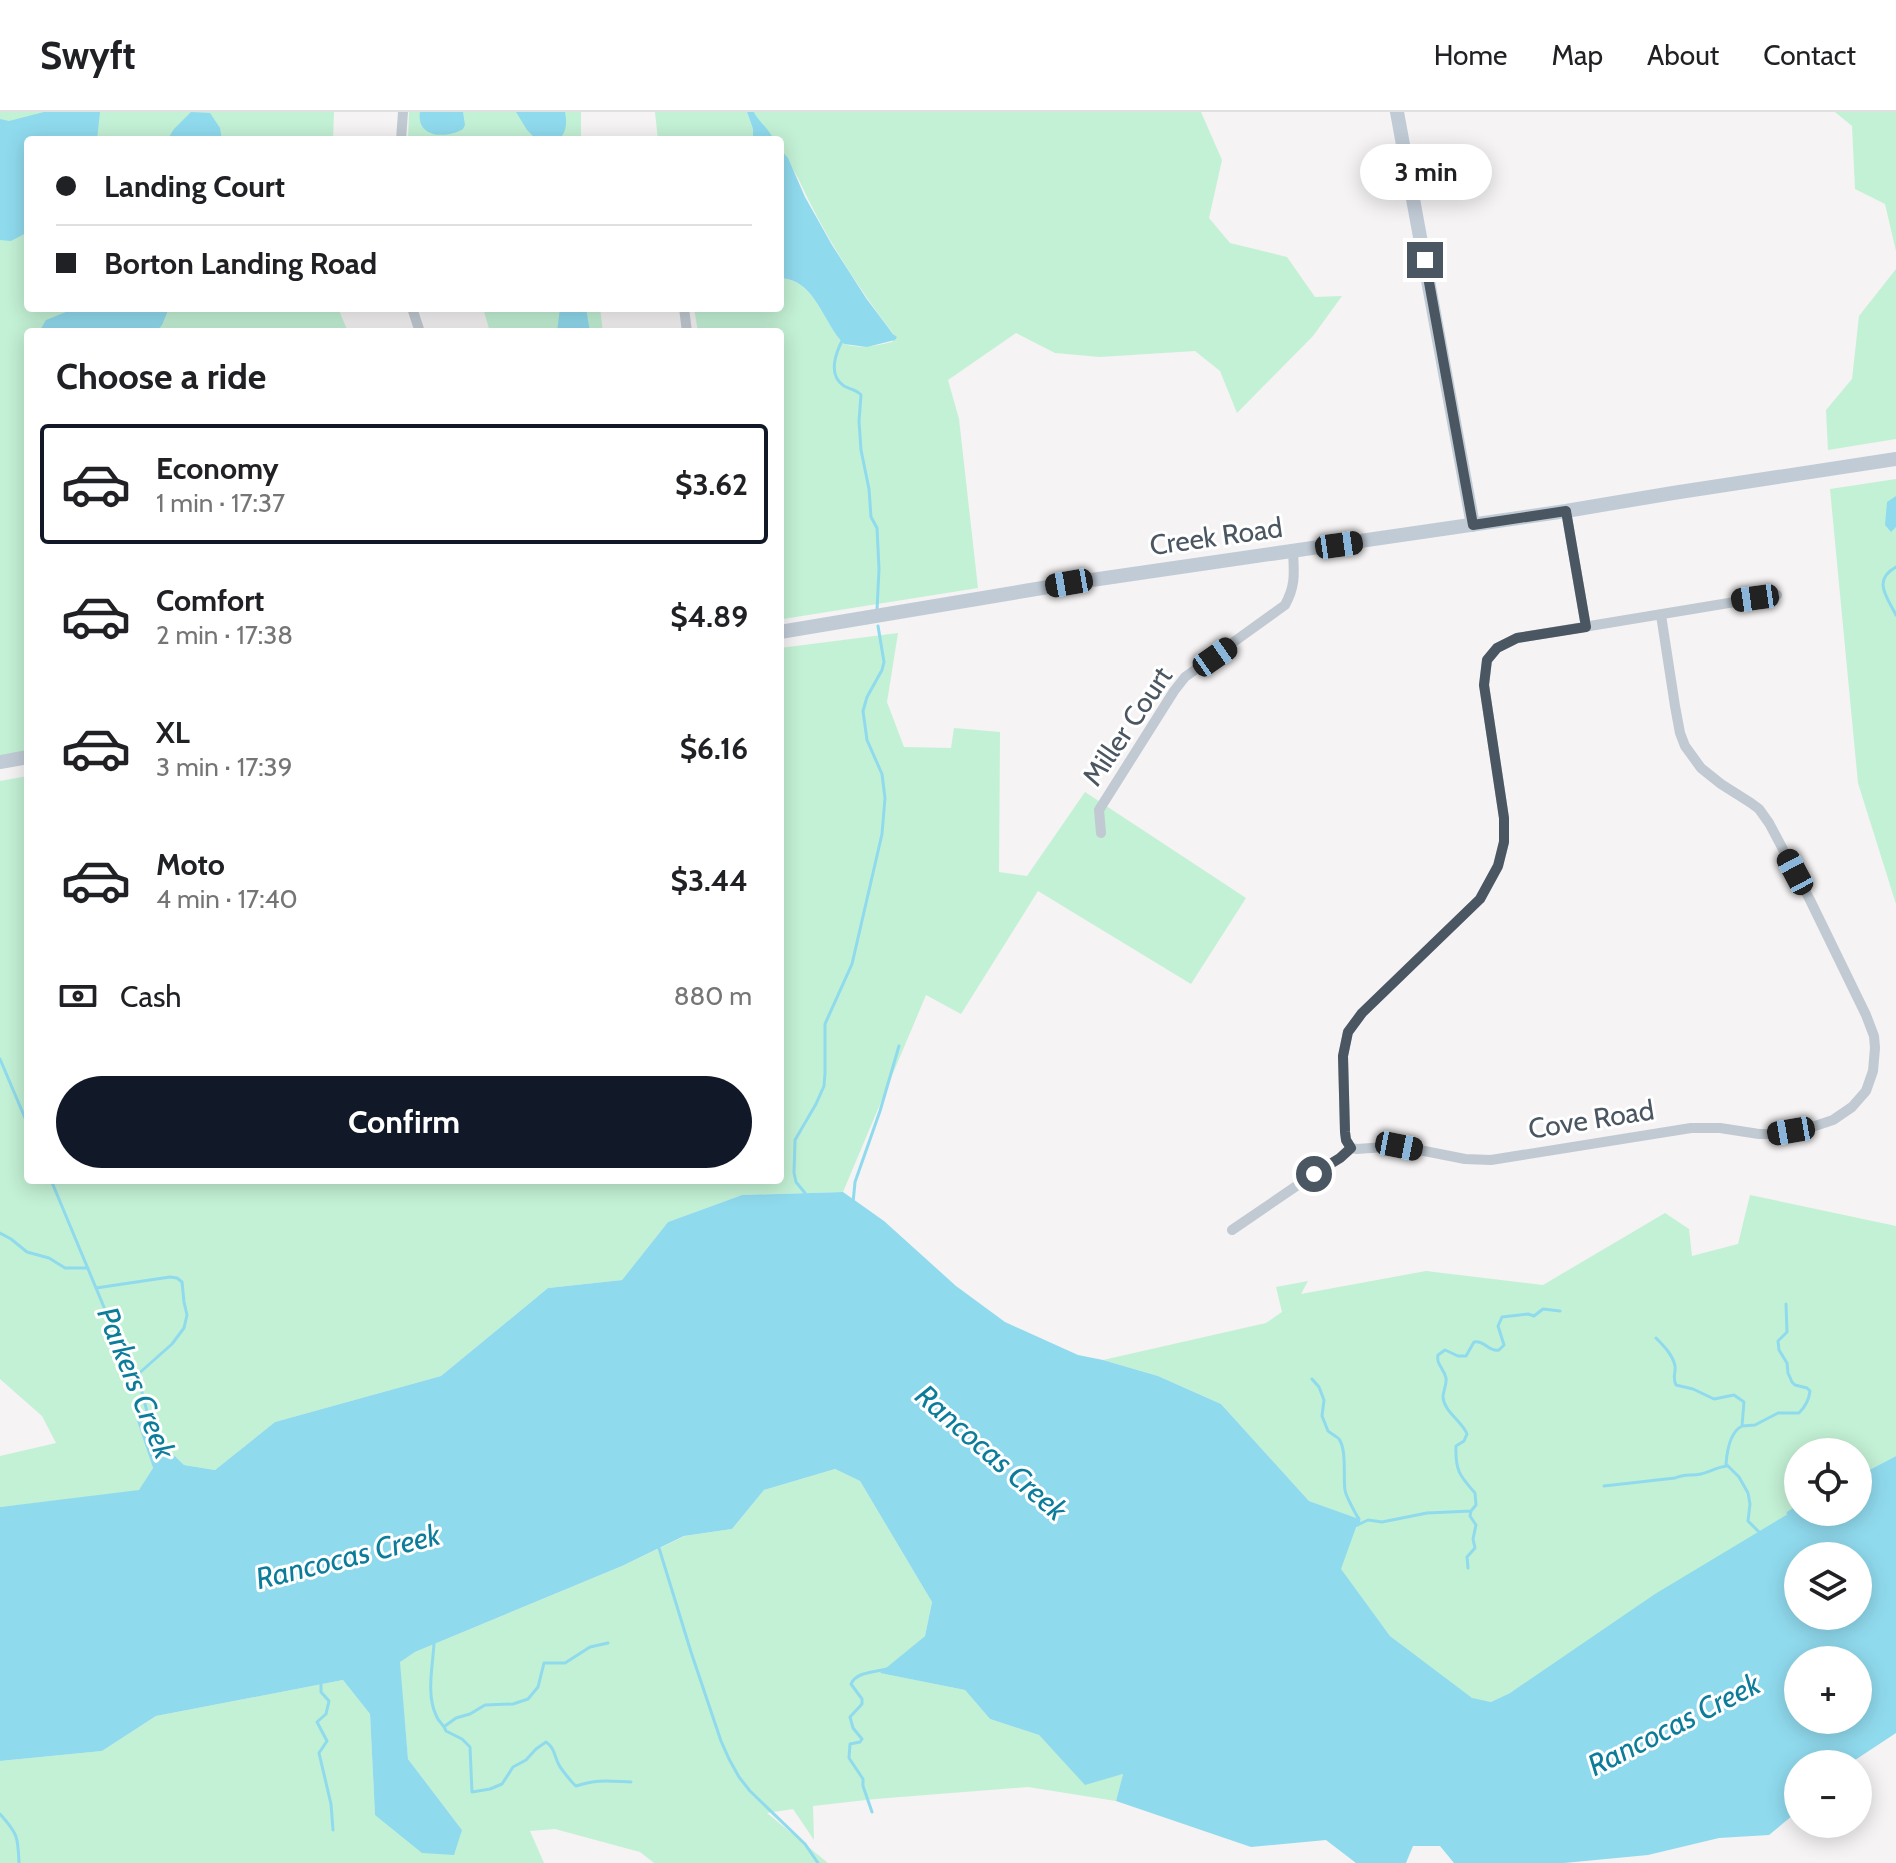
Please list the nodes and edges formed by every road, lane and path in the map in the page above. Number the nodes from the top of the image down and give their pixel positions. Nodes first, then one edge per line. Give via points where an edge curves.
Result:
1 (403, 112) edge
2 (1397, 112) edge
3 (401, 136) edge
4 (1896, 459) edge
5 (1566, 511) junction
6 (1473, 525) junction
7 (1293, 551) junction
8 (1777, 595) dead end
9 (1661, 615) junction
10 (1586, 627) junction
11 (784, 631) edge
12 (24, 758) edge
13 (0, 762) edge
14 (1101, 833) dead end
15 (1351, 1148) junction
16 (1232, 1230) dead end

1 - 3 street
2 - 6 main road
4 - 5 main road, Creek Road
5 - 6 main road, Creek Road
5 - 10 street
6 - 7 main road, Creek Road
7 - 11 main road, Creek Road
7 - 14 street, Miller Court via 1295,582 1285,605 1185,677 1099,810
8 - 9 street
9 - 10 street
9 - 15 street, Cove Road via 1685,746 1701,768 1759,809 1769,823 1866,1015 1875,1048 1866,1091 1833,1120 1772,1134 1691,1128 1491,1160 1399,1146
10 - 15 street via 1517,638 1487,660 1484,685 1504,818 1498,866 1480,899 1348,1032 1344,1120
12 - 13 main road
15 - 16 street

